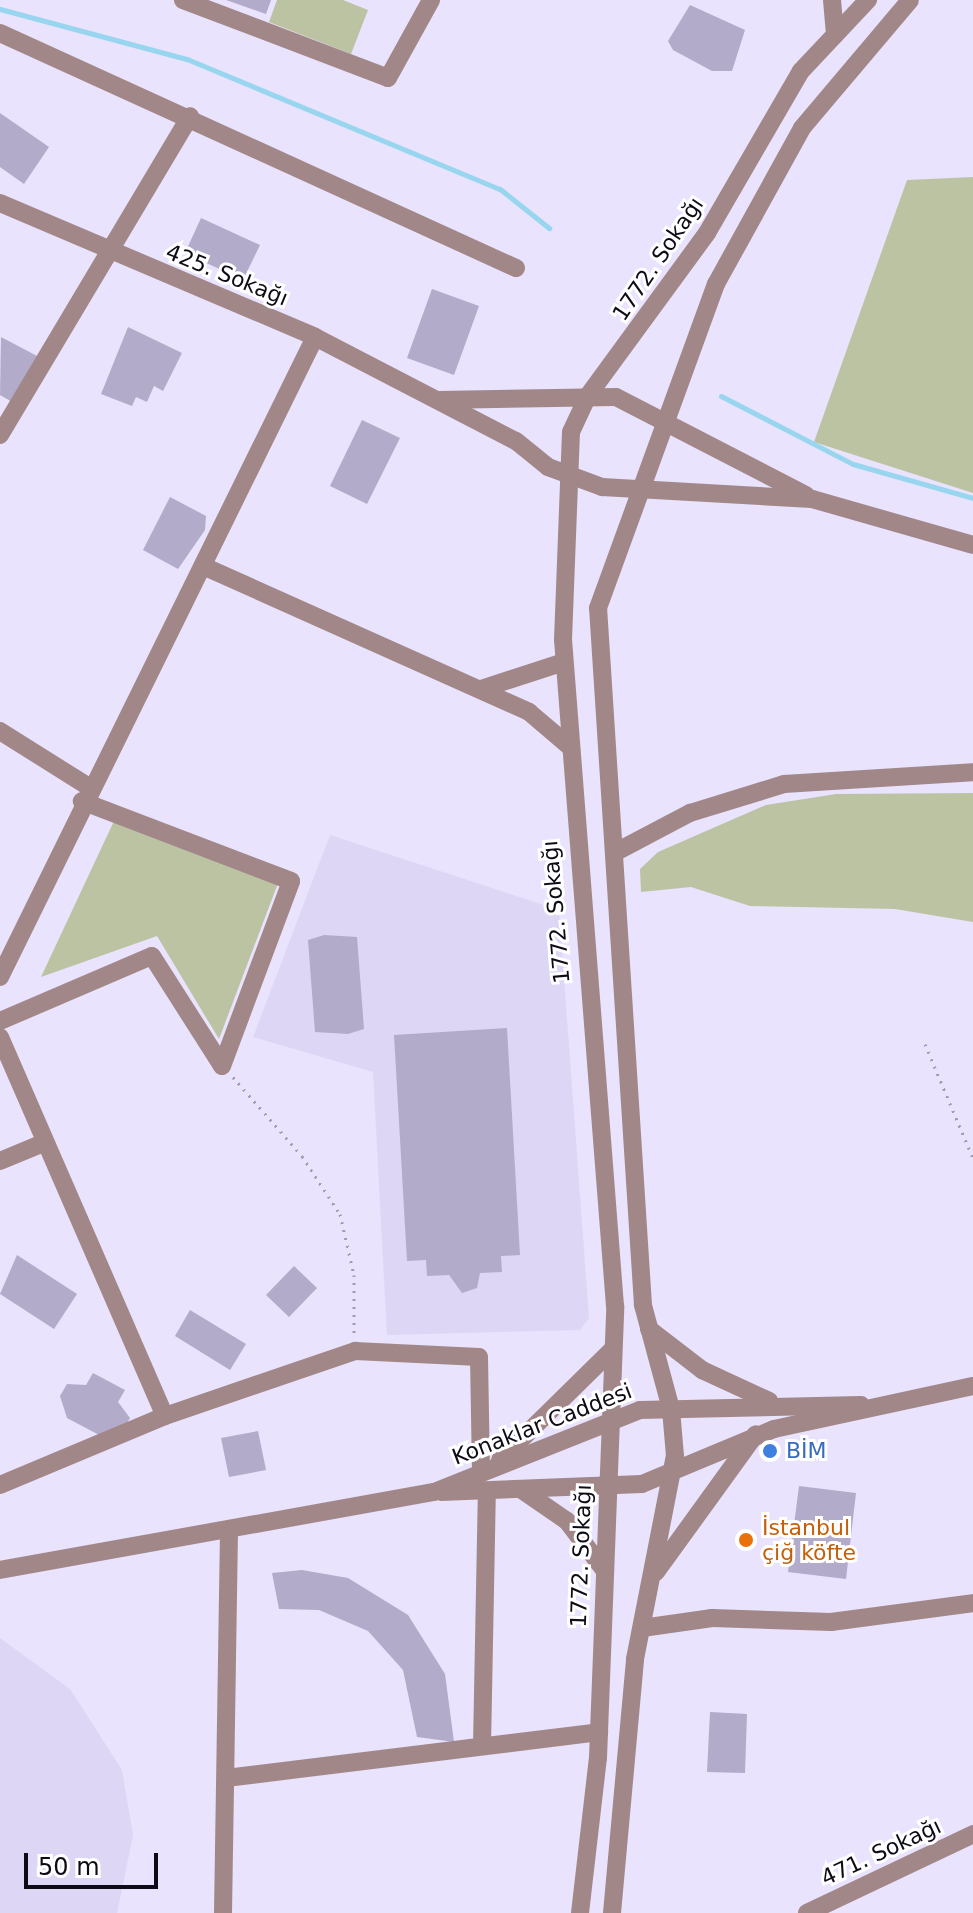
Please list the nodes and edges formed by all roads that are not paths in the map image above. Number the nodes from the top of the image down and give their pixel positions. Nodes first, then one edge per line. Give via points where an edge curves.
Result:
1 (183, 0) edge
2 (431, 0) edge
3 (832, 0) edge
4 (868, 0) edge
5 (910, 0) edge
6 (0, 33) edge
7 (835, 35) junction
8 (190, 116) junction
9 (0, 203) edge
10 (109, 252) junction
11 (516, 268) dead end
12 (315, 337) junction
13 (587, 397) junction
14 (433, 400) junction
15 (666, 422) junction
16 (0, 435) edge
17 (566, 474) junction
18 (638, 491) junction
19 (812, 499) junction
20 (973, 545) edge
21 (203, 566) junction
22 (564, 662) junction
23 (481, 689) junction
24 (0, 731) edge
25 (569, 746) junction
26 (973, 772) edge
27 (85, 794) junction
28 (614, 853) junction
29 (0, 977) edge
30 (0, 1021) edge
31 (0, 1037) edge
32 (41, 1144) junction
33 (0, 1161) edge
34 (649, 1329) junction
35 (612, 1350) junction
36 (973, 1386) edge
37 (775, 1403) junction
38 (861, 1405) junction
39 (671, 1409) junction
40 (165, 1416) junction
41 (608, 1421) junction
42 (757, 1434) junction
43 (489, 1469) junction
44 (674, 1475) junction
45 (0, 1485) edge
46 (607, 1487) junction
47 (522, 1490) junction
48 (434, 1492) junction
49 (487, 1493) junction
50 (229, 1531) junction
51 (0, 1570) edge
52 (605, 1571) junction
53 (652, 1577) junction
54 (973, 1603) edge
55 (642, 1628) junction
56 (599, 1732) junction
57 (482, 1746) junction
58 (226, 1778) junction
59 (973, 1834) edge
60 (223, 1913) edge
61 (580, 1913) edge
62 (612, 1913) edge
63 (807, 1913) edge

1 - 2 street via 388,78
3 - 7 street
4 - 7 street, 1772. Sokağı
5 - 15 street via 857,55 802,128 716,284
6 - 8 street
7 - 13 street, 1772. Sokağı via 801,71 707,233
8 - 10 street
8 - 11 street
9 - 10 street, 425. Sokağı
10 - 12 street, 425. Sokağı
10 - 16 street
12 - 14 street, 425. Sokağı
12 - 21 street
13 - 14 street, 425. Sokağı
13 - 15 street, 425. Sokağı via 616,397
13 - 17 street, 1772. Sokağı via 571,432
14 - 17 street, 425. Sokağı
15 - 18 street
15 - 19 street, 425. Sokağı
17 - 18 street, 425. Sokağı
17 - 22 street, 1772. Sokağı
18 - 19 street, 425. Sokağı
18 - 28 street via 598,608
19 - 20 street, 425. Sokağı
21 - 23 street
21 - 27 street
22 - 23 street
22 - 25 street, 1772. Sokağı
23 - 25 street via 529,712
24 - 27 street
25 - 35 street, 1772. Sokağı via 615,1306
26 - 28 street via 846,776 763,789 690,813
27 - 29 street
27 - 30 street via 291,881 222,1066 152,956
28 - 34 street
31 - 32 street
32 - 33 street
32 - 40 street
34 - 37 street via 702,1370
34 - 39 street
35 - 41 street, 1772. Sokağı
35 - 43 street
36 - 38 street, Konaklar Caddesi
37 - 38 street, Konaklar Caddesi
37 - 39 street, Konaklar Caddesi
38 - 42 street, Konaklar Caddesi
39 - 41 street, Konaklar Caddesi
39 - 44 street
40 - 43 street via 355,1351 479,1357
40 - 45 street
41 - 43 street, Konaklar Caddesi
41 - 46 street, 1772. Sokağı
42 - 44 street, Konaklar Caddesi
42 - 53 street
43 - 48 street, Konaklar Caddesi
44 - 46 street, Konaklar Caddesi
44 - 53 street
46 - 47 street, Konaklar Caddesi
46 - 52 street, 1772. Sokağı
47 - 49 street, Konaklar Caddesi
47 - 52 street via 567,1521
48 - 49 street, Konaklar Caddesi
48 - 50 street, Konaklar Caddesi
49 - 57 street
50 - 51 street, Konaklar Caddesi
50 - 58 street
52 - 56 street, 1772. Sokağı
53 - 55 street
54 - 55 street via 845,1621 712,1618
55 - 62 street
56 - 57 street
56 - 61 street, 1772. Sokağı
57 - 58 street
58 - 60 street
59 - 63 street, 471. Sokağı

